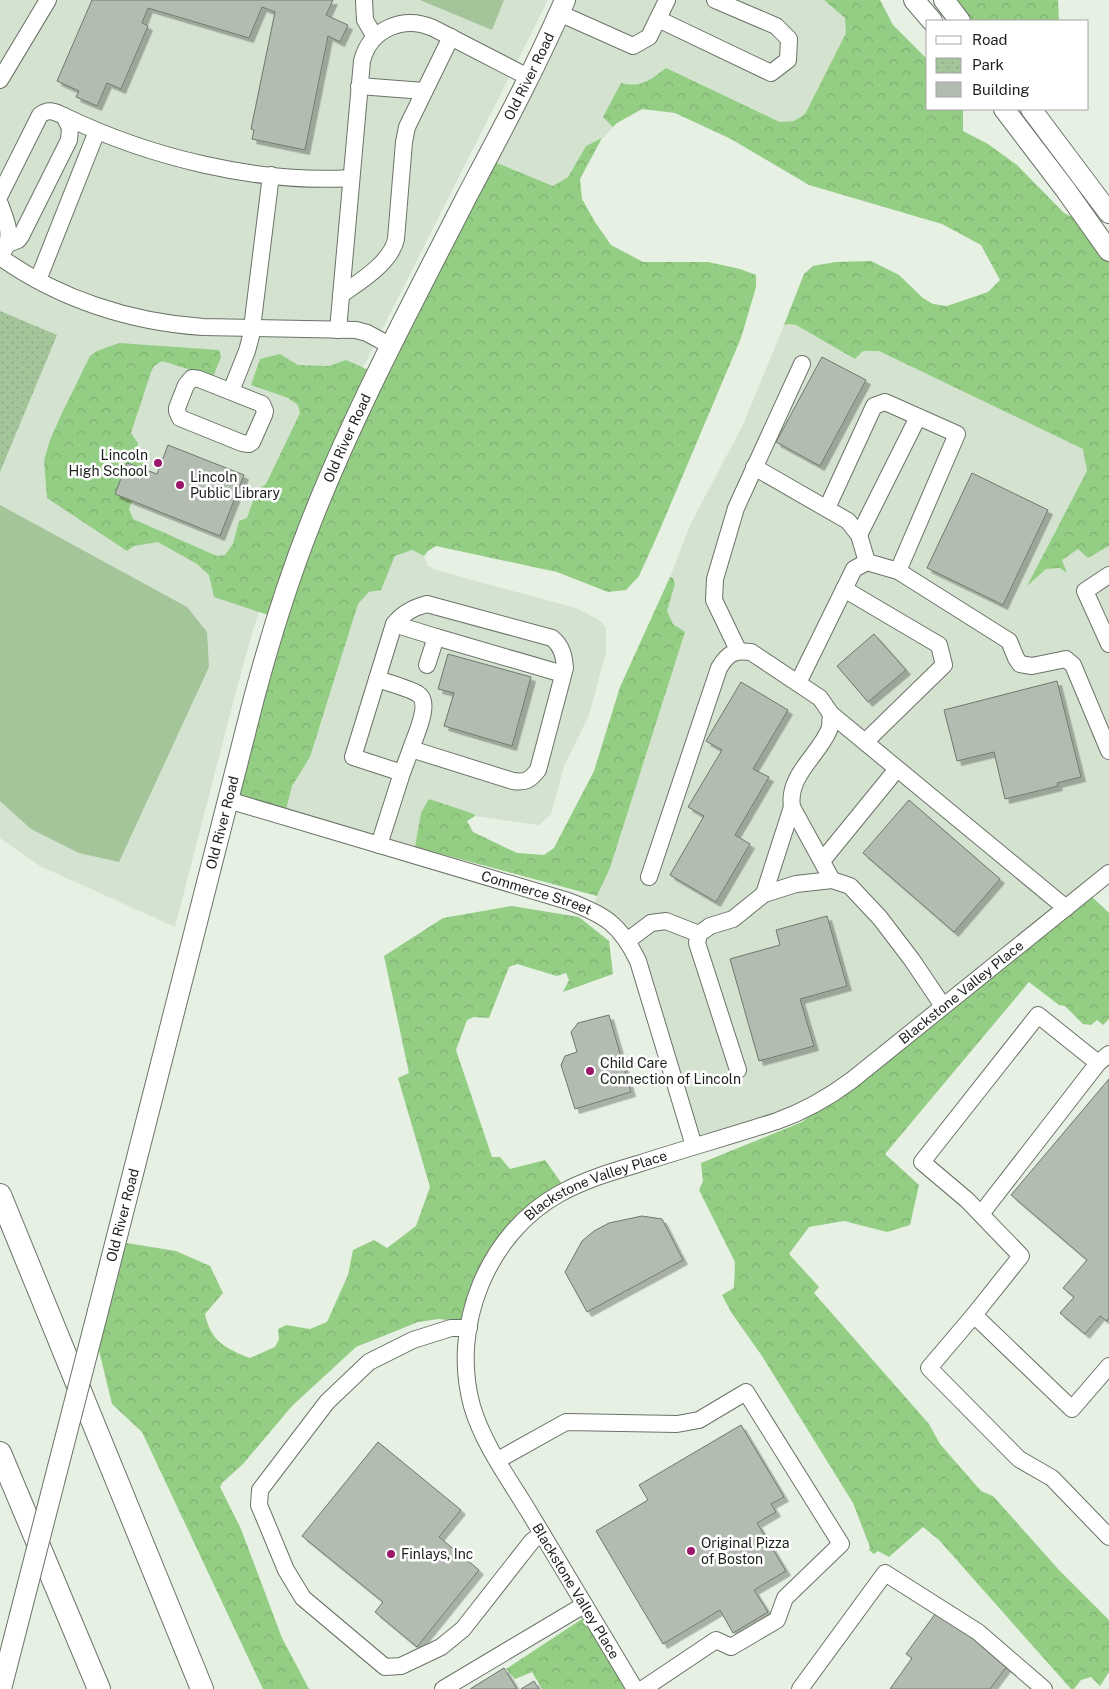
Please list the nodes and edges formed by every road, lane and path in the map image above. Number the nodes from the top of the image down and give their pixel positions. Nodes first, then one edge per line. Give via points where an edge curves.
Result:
1 (48, 0) edge
2 (364, 0) edge
3 (667, 0) edge
4 (715, 0) edge
5 (914, 0) edge
6 (944, 0) edge
7 (562, 6) edge
8 (658, 19) junction
9 (931, 20) edge
10 (959, 20) edge
11 (375, 37) junction
12 (451, 38) junction
13 (528, 77) junction
14 (0, 80) edge
15 (360, 86) junction
16 (424, 91) junction
17 (1005, 110) edge
18 (1032, 110) edge
19 (64, 116) junction
20 (97, 131) junction
21 (271, 175) junction
22 (352, 178) junction
23 (0, 195) edge
24 (0, 204) edge
25 (1109, 213) edge
26 (1109, 251) edge
27 (3, 252) edge
28 (38, 280) junction
29 (341, 296) junction
30 (252, 329) junction
31 (338, 330) junction
32 (391, 346) junction
33 (802, 364) dead end
34 (231, 391) junction
35 (918, 417) junction
36 (754, 467) junction
37 (827, 508) junction
38 (859, 535) junction
39 (867, 562) junction
40 (898, 571) junction
41 (1109, 575) edge
42 (844, 589) junction
43 (394, 624) junction
44 (436, 637) junction
45 (1109, 644) edge
46 (738, 650) junction
47 (427, 665) dead end
48 (563, 674) junction
49 (377, 679) junction
50 (798, 683) junction
51 (831, 714) junction
52 (865, 742) junction
53 (411, 749) junction
54 (1109, 751) edge
55 (897, 768) junction
56 (402, 773) junction
57 (228, 800) junction
58 (792, 807) junction
59 (379, 845) junction
60 (822, 861) junction
61 (1109, 873) edge
62 (649, 878) dead end
63 (832, 880) junction
64 (764, 894) junction
65 (1066, 908) junction
66 (699, 934) junction
67 (627, 941) junction
68 (943, 1006) junction
69 (1104, 1058) edge
70 (738, 1070) dead end
71 (694, 1146) junction
72 (0, 1195) edge
73 (982, 1214) junction
74 (974, 1315) junction
75 (469, 1328) junction
76 (1109, 1366) edge
77 (0, 1453) edge
78 (498, 1460) junction
79 (542, 1534) junction
80 (1109, 1536) edge
81 (584, 1605) junction
82 (1, 1689) edge
83 (99, 1689) edge
84 (202, 1689) edge
85 (443, 1689) edge
86 (635, 1689) edge
87 (643, 1689) edge
88 (800, 1689) edge
89 (1044, 1689) edge

1 - 14 street
2 - 11 street via 365,20
3 - 8 street
4 - 8 street via 776,26 789,39 788,60 771,73
5 - 9 main road
6 - 10 main road
7 - 8 street via 633,46 649,37
7 - 13 main road, Old River Road
11 - 12 street via 393,25 407,22 427,26
11 - 15 street via 364,54
12 - 13 street
12 - 16 street
13 - 32 main road, Old River Road
15 - 16 street
15 - 22 street
16 - 29 street via 405,135 396,239 392,250 385,260
17 - 26 main road via 1066,188
18 - 25 main road
19 - 20 street
19 - 23 street via 52,110 40,114
19 - 27 street via 70,128 69,140 21,236
20 - 21 street via 180,158
20 - 28 street
21 - 22 street
21 - 30 street
22 - 29 street
24 - 27 street via 8,227
27 - 28 street
28 - 30 street via 89,303 144,320 183,326
29 - 31 street
30 - 31 street
30 - 34 street
31 - 32 street via 361,331
32 - 57 main road, Old River Road via 334,466 300,552 269,644
33 - 36 street
34 - 34 street via 192,378 186,384 177,408 178,415 183,420 249,444 254,439 264,407
35 - 37 street via 885,402 874,406
35 - 38 street
35 - 40 street via 957,434
36 - 37 street
36 - 46 street via 736,508 715,579 714,600
37 - 38 street via 848,521
38 - 39 street
39 - 40 street
39 - 42 street via 854,569
40 - 54 street via 1009,642 1020,664 1032,666 1066,660 1073,665
41 - 45 street via 1085,591
42 - 50 street
42 - 52 street via 940,645 944,665
43 - 44 street
43 - 48 street via 427,604 552,638 561,648
43 - 49 street
44 - 47 street
44 - 48 street
46 - 50 street via 751,652
46 - 62 street via 724,658 718,668
48 - 53 street via 538,770 532,779 523,783 513,781
49 - 53 street via 418,694 424,702
49 - 56 street via 353,757
50 - 51 street via 820,698
51 - 52 street
51 - 58 street via 829,729 796,779 790,796
52 - 55 street
53 - 56 street
55 - 60 street
55 - 65 street
56 - 59 street
57 - 59 street, Commerce Street
57 - 82 main road, Old River Road, bridge
58 - 60 street
58 - 64 street
59 - 67 street, Commerce Street via 586,908 611,922
60 - 63 street
61 - 65 street, Blackstone Valley Place
63 - 64 street via 796,884
63 - 68 street via 850,886 880,918
64 - 66 street via 733,919 710,926
65 - 68 street, Blackstone Valley Place
66 - 67 street via 666,921 651,923
66 - 70 street via 698,943
67 - 71 street, Commerce Street via 643,975
68 - 71 street, Blackstone Valley Place via 852,1080 815,1105 777,1121
69 - 73 street
69 - 73 street via 1038,1015 922,1162
71 - 75 street, Blackstone Valley Place via 582,1183 537,1208 508,1237 493,1259 479,1286
72 - 84 highway
73 - 74 street via 1021,1256
74 - 76 street via 1072,1409
74 - 80 street via 929,1368 1019,1459 1052,1478
75 - 78 street, Blackstone Valley Place via 466,1355 470,1396 481,1428
75 - 79 street via 451,1328 413,1340 369,1362 327,1402 271,1474 260,1490 259,1505 286,1570 303,1598 385,1668 401,1666 441,1647 463,1629 532,1541
77 - 83 highway
78 - 79 street, Blackstone Valley Place
78 - 87 street via 566,1422 677,1424 699,1420 746,1392 841,1544 785,1598 777,1620 731,1648 716,1640
79 - 81 street, Blackstone Valley Place
81 - 85 street
81 - 86 street, Blackstone Valley Place
88 - 89 street via 885,1573 978,1632

